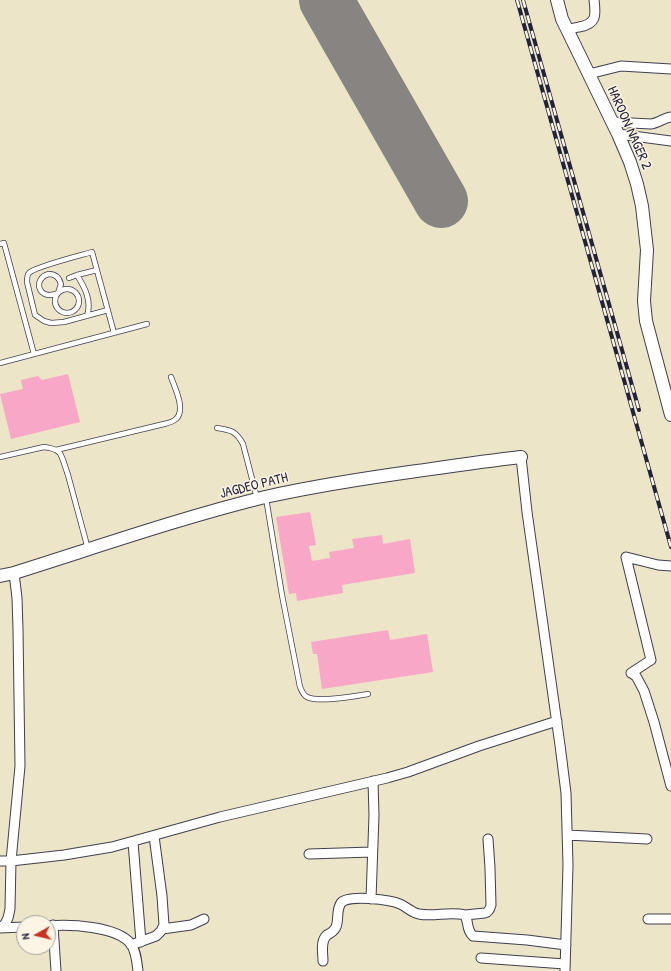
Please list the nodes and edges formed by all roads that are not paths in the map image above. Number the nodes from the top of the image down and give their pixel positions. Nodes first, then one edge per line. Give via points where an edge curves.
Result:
1 (557, 0) edge
2 (594, 0) edge
3 (567, 31) junction
4 (671, 69) edge
5 (589, 74) junction
6 (671, 117) edge
7 (612, 122) junction
8 (618, 134) junction
9 (671, 140) edge
10 (0, 244) edge
11 (97, 270) junction
12 (77, 275) junction
13 (69, 278) dead end
14 (58, 293) junction
15 (108, 310) junction
16 (68, 313) junction
17 (88, 316) junction
18 (70, 321) junction
19 (147, 324) dead end
20 (114, 333) junction
21 (34, 354) junction
22 (0, 363) edge
23 (171, 377) dead end
24 (671, 415) edge
25 (218, 428) dead end
26 (56, 450) junction
27 (0, 457) edge
28 (521, 457) joint
29 (262, 498) junction
30 (88, 549) junction
31 (671, 566) edge
32 (14, 573) junction
33 (0, 576) edge
34 (368, 694) dead end
35 (557, 721) junction
36 (373, 781) junction
37 (671, 786) edge
38 (567, 835) junction
39 (154, 836) junction
40 (647, 838) dead end
41 (488, 839) dead end
42 (133, 842) junction
43 (372, 852) junction
44 (309, 854) dead end
45 (0, 861) edge
46 (11, 861) junction
47 (371, 899) junction
48 (465, 915) junction
49 (671, 918) edge
50 (204, 919) dead end
51 (648, 919) dead end
52 (56, 925) edge
53 (16, 927) edge
54 (0, 928) edge
55 (162, 929) junction
56 (141, 942) junction
57 (566, 944) junction
58 (131, 945) junction
59 (54, 955) edge
60 (481, 958) dead end
61 (323, 961) dead end
62 (565, 968) edge
63 (56, 971) edge
64 (138, 971) edge

1 - 3 main road, HAROON NAGER 2
2 - 3 street via 595,10 591,24
3 - 5 main road, HAROON NAGER 2
4 - 5 street via 621,66
5 - 7 main road, HAROON NAGER 2
6 - 7 street via 651,124
7 - 8 main road, HAROON NAGER 2
8 - 9 street
8 - 24 main road, HAROON NAGER 2 via 634,173 642,206 647,250 644,301 646,321
10 - 21 lane via 4,243
11 - 12 lane
11 - 15 lane
11 - 18 lane via 92,252 29,273 26,282 36,315 44,322
12 - 13 lane
12 - 17 lane via 89,304
14 - 14 lane via 61,284 58,277 49,274 42,277 39,287 43,293 50,296
14 - 16 lane via 56,305 61,311
14 - 16 lane via 72,290 79,299 78,307
15 - 17 lane
15 - 20 lane
16 - 18 lane
17 - 18 lane
19 - 20 lane
20 - 21 lane
21 - 22 lane
23 - 26 lane via 180,407 175,420
25 - 29 lane via 229,429 239,436
26 - 27 lane via 44,447
26 - 30 lane via 60,453 68,475
28 - 29 main road, JAGDEO PATH via 340,482
28 - 35 street
29 - 30 main road, JAGDEO PATH
29 - 34 lane via 303,694 312,699 319,699
30 - 32 main road, JAGDEO PATH
31 - 37 street via 626,557 651,660 630,673 636,676 644,691
32 - 33 main road, JAGDEO PATH
32 - 46 street via 18,629 20,766
35 - 36 street via 408,772
35 - 38 street via 566,793
36 - 39 street via 233,814
36 - 43 street
38 - 40 street
38 - 57 street
39 - 42 street
39 - 55 street via 162,896
41 - 48 street via 490,909 486,913
42 - 46 street
42 - 56 street
43 - 44 street
43 - 47 street
45 - 46 street
46 - 54 street via 10,909 5,924
47 - 48 street via 396,903 418,914
47 - 61 street via 350,899 341,903 336,926 324,940
48 - 57 street via 470,934 473,936
49 - 51 street
50 - 55 street via 191,925
52 - 58 street via 73,925 106,931 121,937
53 - 54 street
55 - 56 street via 156,936
56 - 58 street
57 - 62 street
58 - 64 street
59 - 63 street
60 - 62 street

